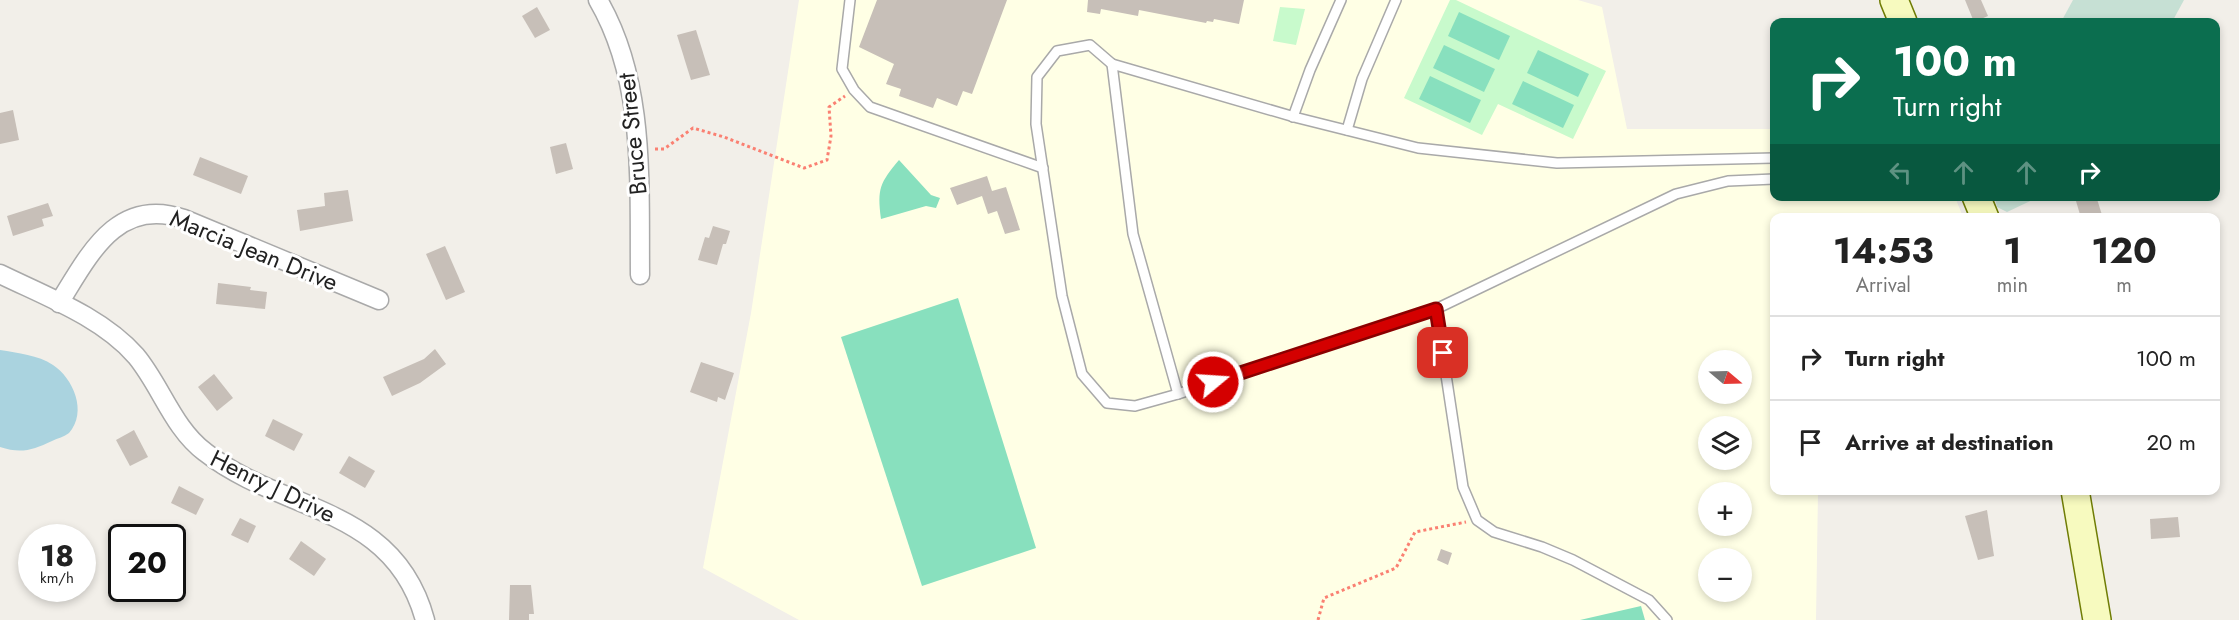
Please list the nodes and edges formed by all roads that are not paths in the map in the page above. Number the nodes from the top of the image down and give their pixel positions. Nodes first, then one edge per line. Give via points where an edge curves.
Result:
1 (598, 0) edge
2 (850, 0) edge
3 (1341, 0) edge
4 (1396, 0) edge
5 (1894, 0) edge
6 (1901, 18) edge
7 (1113, 64) junction
8 (1293, 117) junction
9 (1347, 130) junction
10 (1770, 158) edge
11 (1043, 168) junction
12 (1770, 179) edge
13 (0, 274) edge
14 (640, 274) dead end
15 (379, 300) dead end
16 (59, 303) junction
17 (1436, 309) junction
18 (1178, 394) junction
19 (2076, 495) edge
20 (425, 620) edge
21 (1667, 620) edge
22 (2097, 620) edge

1 - 14 street, Bruce Street via 621,50 631,95 638,150
2 - 11 lane via 842,69 870,108
3 - 8 lane
4 - 9 lane via 1362,79
5 - 6 main road
7 - 8 lane
7 - 11 lane via 1090,45 1057,51 1037,77 1036,124
7 - 18 lane via 1133,234
8 - 9 lane
9 - 10 lane via 1418,148 1557,163
11 - 18 lane via 1062,296 1082,374 1107,403 1135,406
12 - 17 lane via 1738,179 1676,194
13 - 16 street, Henry J Drive
15 - 16 street, Marcia Jean Drive via 184,219 156,213 140,215 113,229 85,261
16 - 20 street, Henry J Drive via 103,329 135,355 201,450 229,468 342,520 378,542 408,581
17 - 18 lane
17 - 21 lane via 1463,487 1477,520 1494,532 1583,565 1649,600
19 - 22 main road

